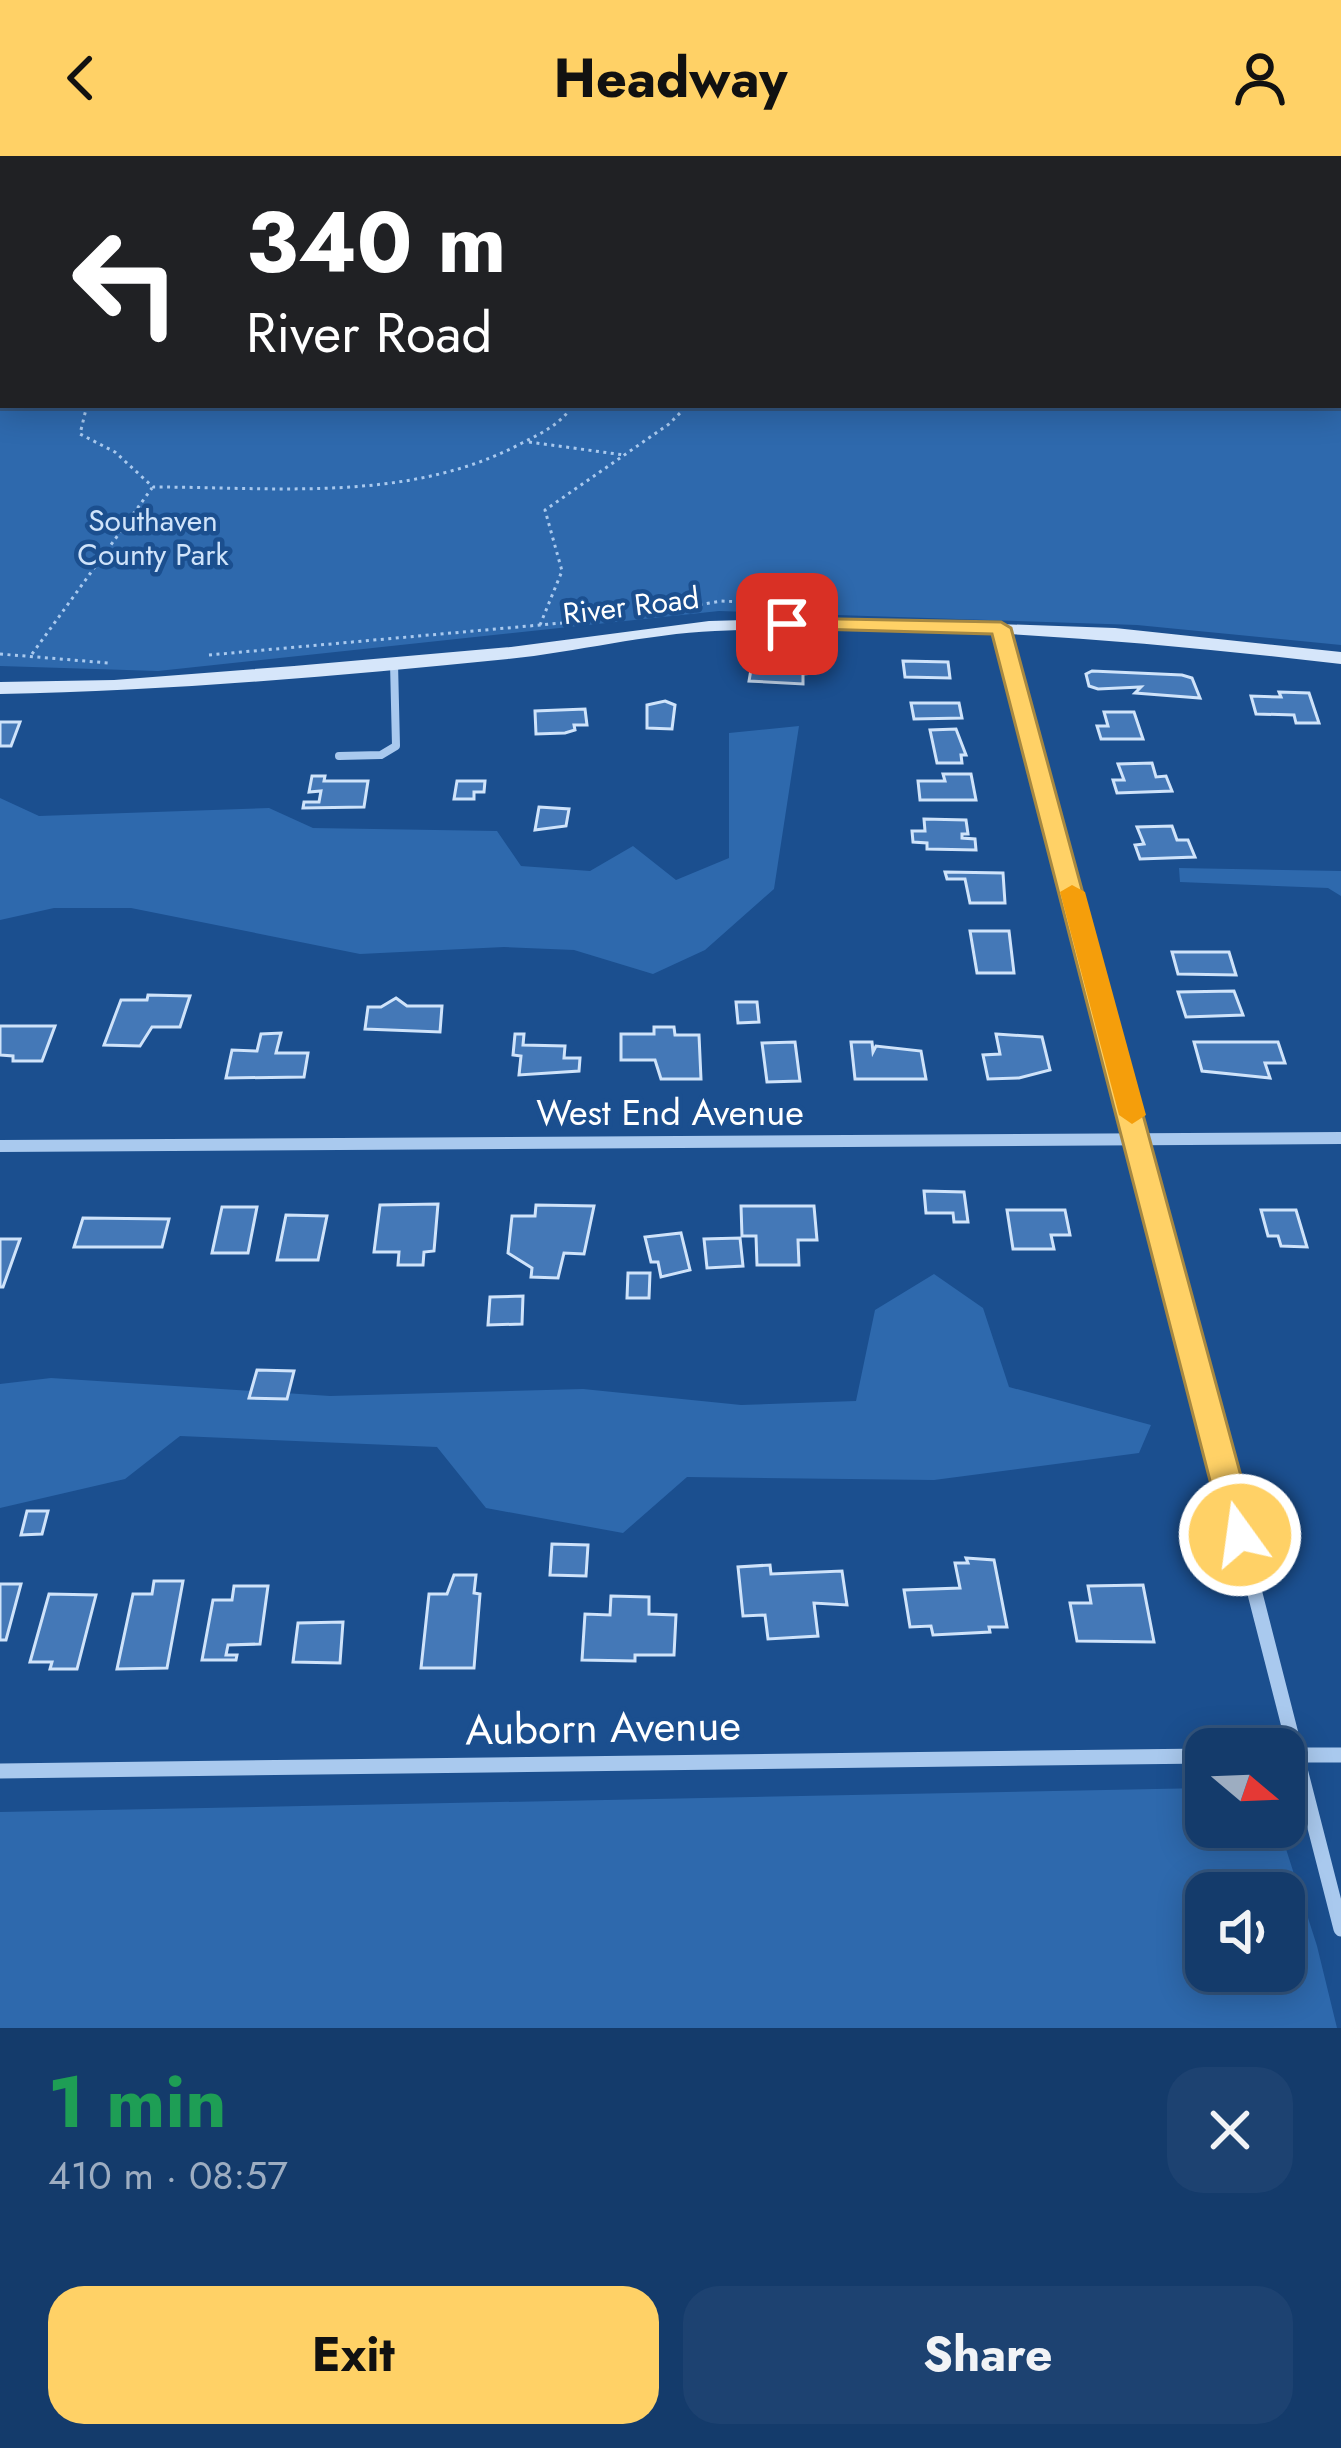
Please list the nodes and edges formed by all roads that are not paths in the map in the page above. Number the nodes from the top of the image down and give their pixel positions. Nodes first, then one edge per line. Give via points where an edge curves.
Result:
1 (1001, 628) junction
2 (1341, 658) edge
3 (394, 663) junction
4 (0, 688) edge
5 (338, 756) dead end
6 (1341, 1138) edge
7 (1139, 1139) junction
8 (0, 1146) edge
9 (1283, 1728) edge
10 (1341, 1754) edge
11 (1305, 1755) edge
12 (1185, 1756) edge
13 (0, 1771) edge
14 (1305, 1806) edge
15 (1341, 1929) edge

1 - 2 street, River Road
1 - 3 street, River Road via 709,626
1 - 7 street
3 - 4 street, River Road
3 - 5 lane via 396,746 381,755
6 - 7 street, West End Avenue
7 - 8 street, West End Avenue
7 - 9 street
10 - 11 street
12 - 13 street, Auborn Avenue
14 - 15 street

